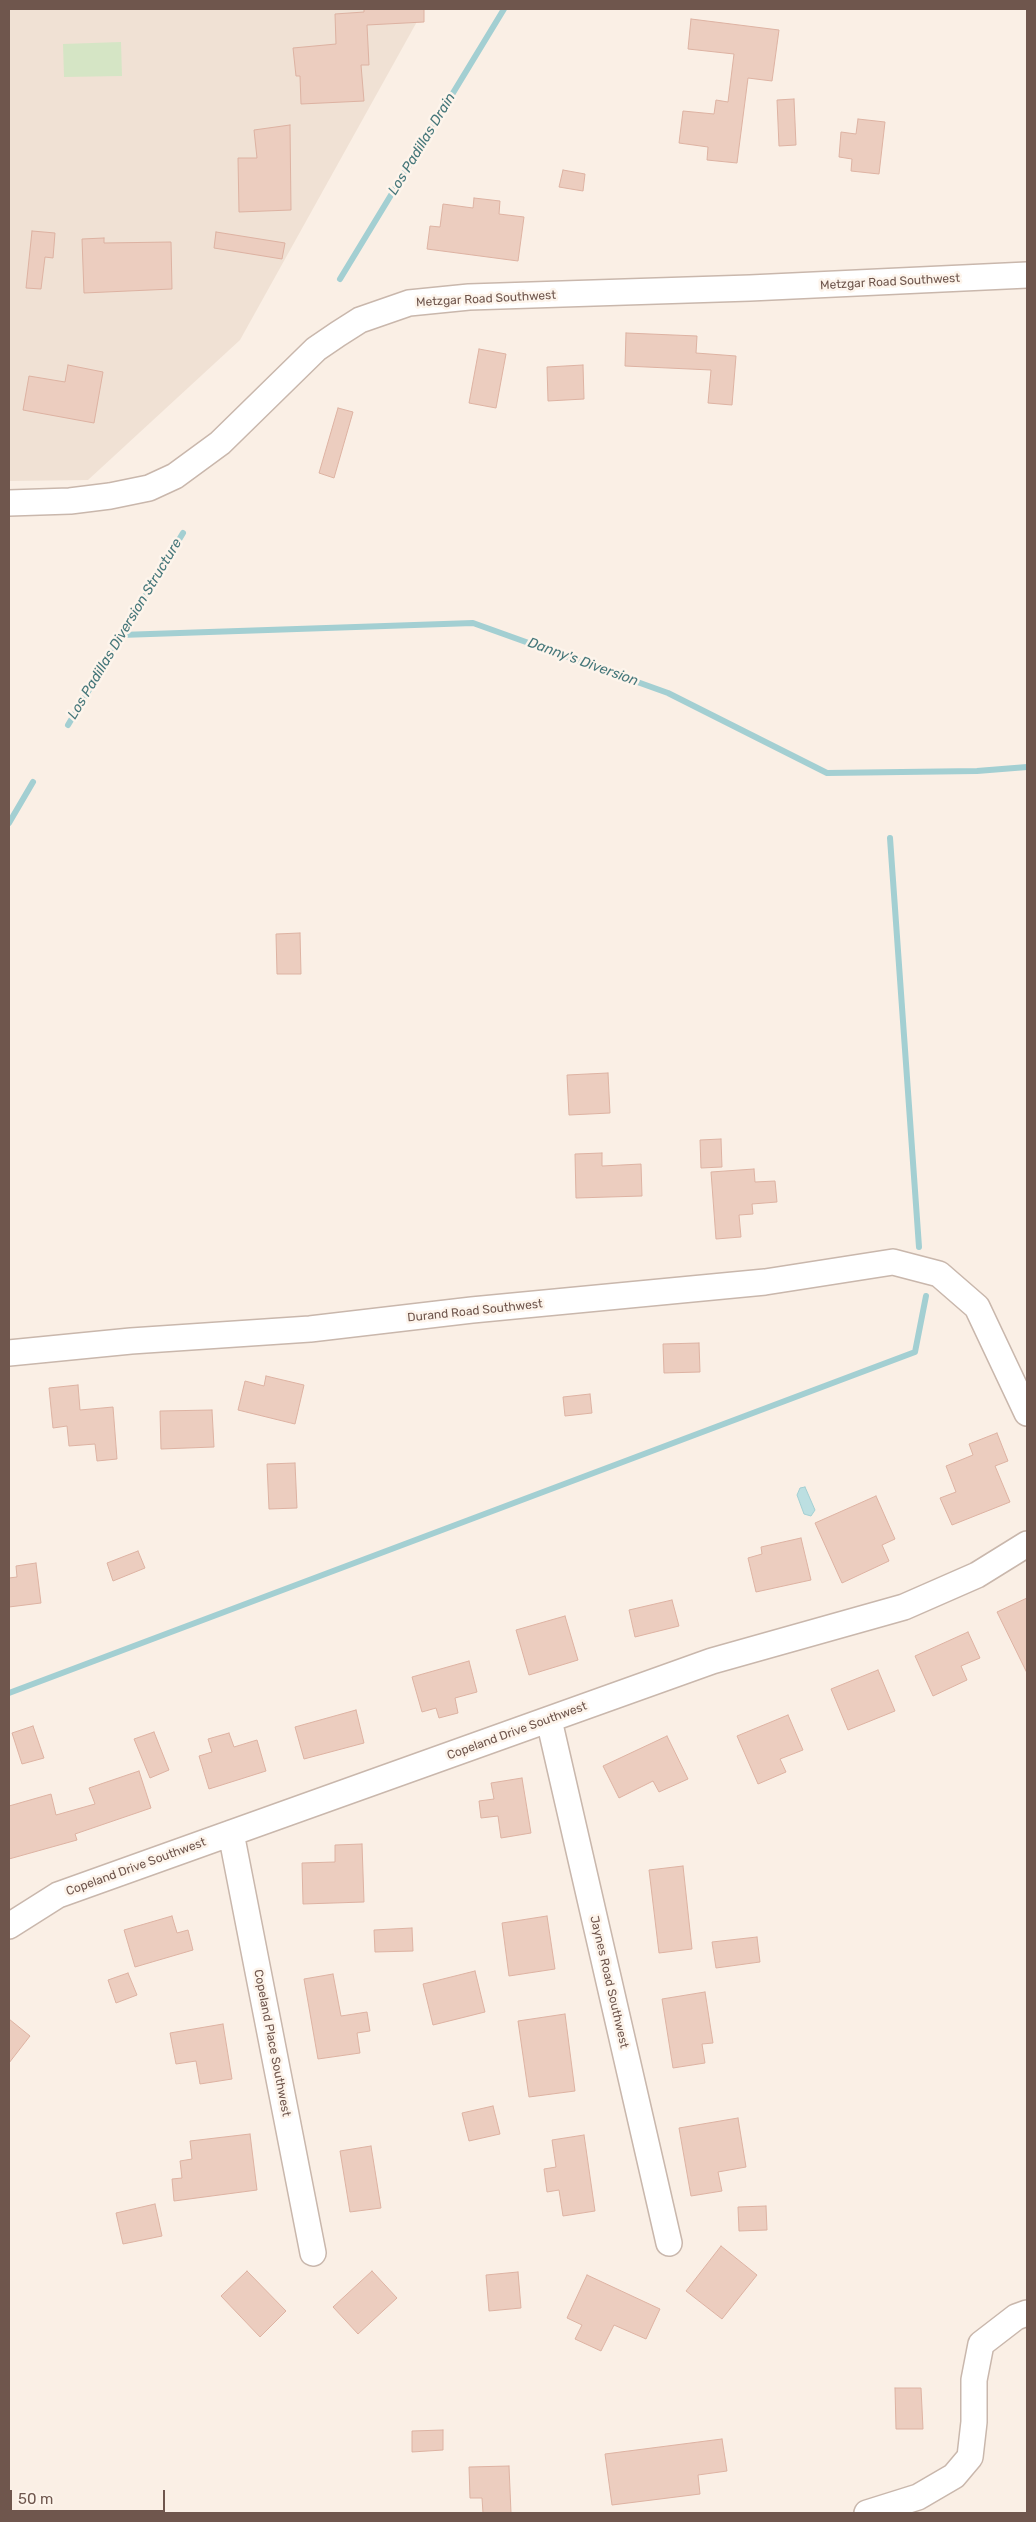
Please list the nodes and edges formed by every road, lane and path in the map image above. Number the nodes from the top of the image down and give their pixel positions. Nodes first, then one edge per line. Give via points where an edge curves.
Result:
1 (1027, 275) edge
2 (9, 503) edge
3 (9, 1353) edge
4 (1027, 1413) edge
5 (1027, 1544) edge
6 (549, 1720) junction
7 (231, 1833) junction
8 (9, 1926) edge
9 (669, 2243) dead end
10 (313, 2253) dead end
11 (1027, 2312) edge
12 (867, 2513) edge

1 - 2 street, Metzgar Road Southwest via 469,297 409,304 360,320 316,350 220,444 175,476 148,488 110,496
3 - 4 street, Durand Road Southwest via 310,1329 765,1282 893,1262 939,1274 977,1307
5 - 6 street, Copeland Drive Southwest via 977,1574 904,1607 712,1661
6 - 7 street, Copeland Drive Southwest
6 - 9 street, Jaynes Road Southwest
7 - 8 street, Copeland Drive Southwest via 58,1895
7 - 10 street, Copeland Place Southwest
11 - 12 street via 981,2344 974,2380 970,2457 954,2476 918,2497

